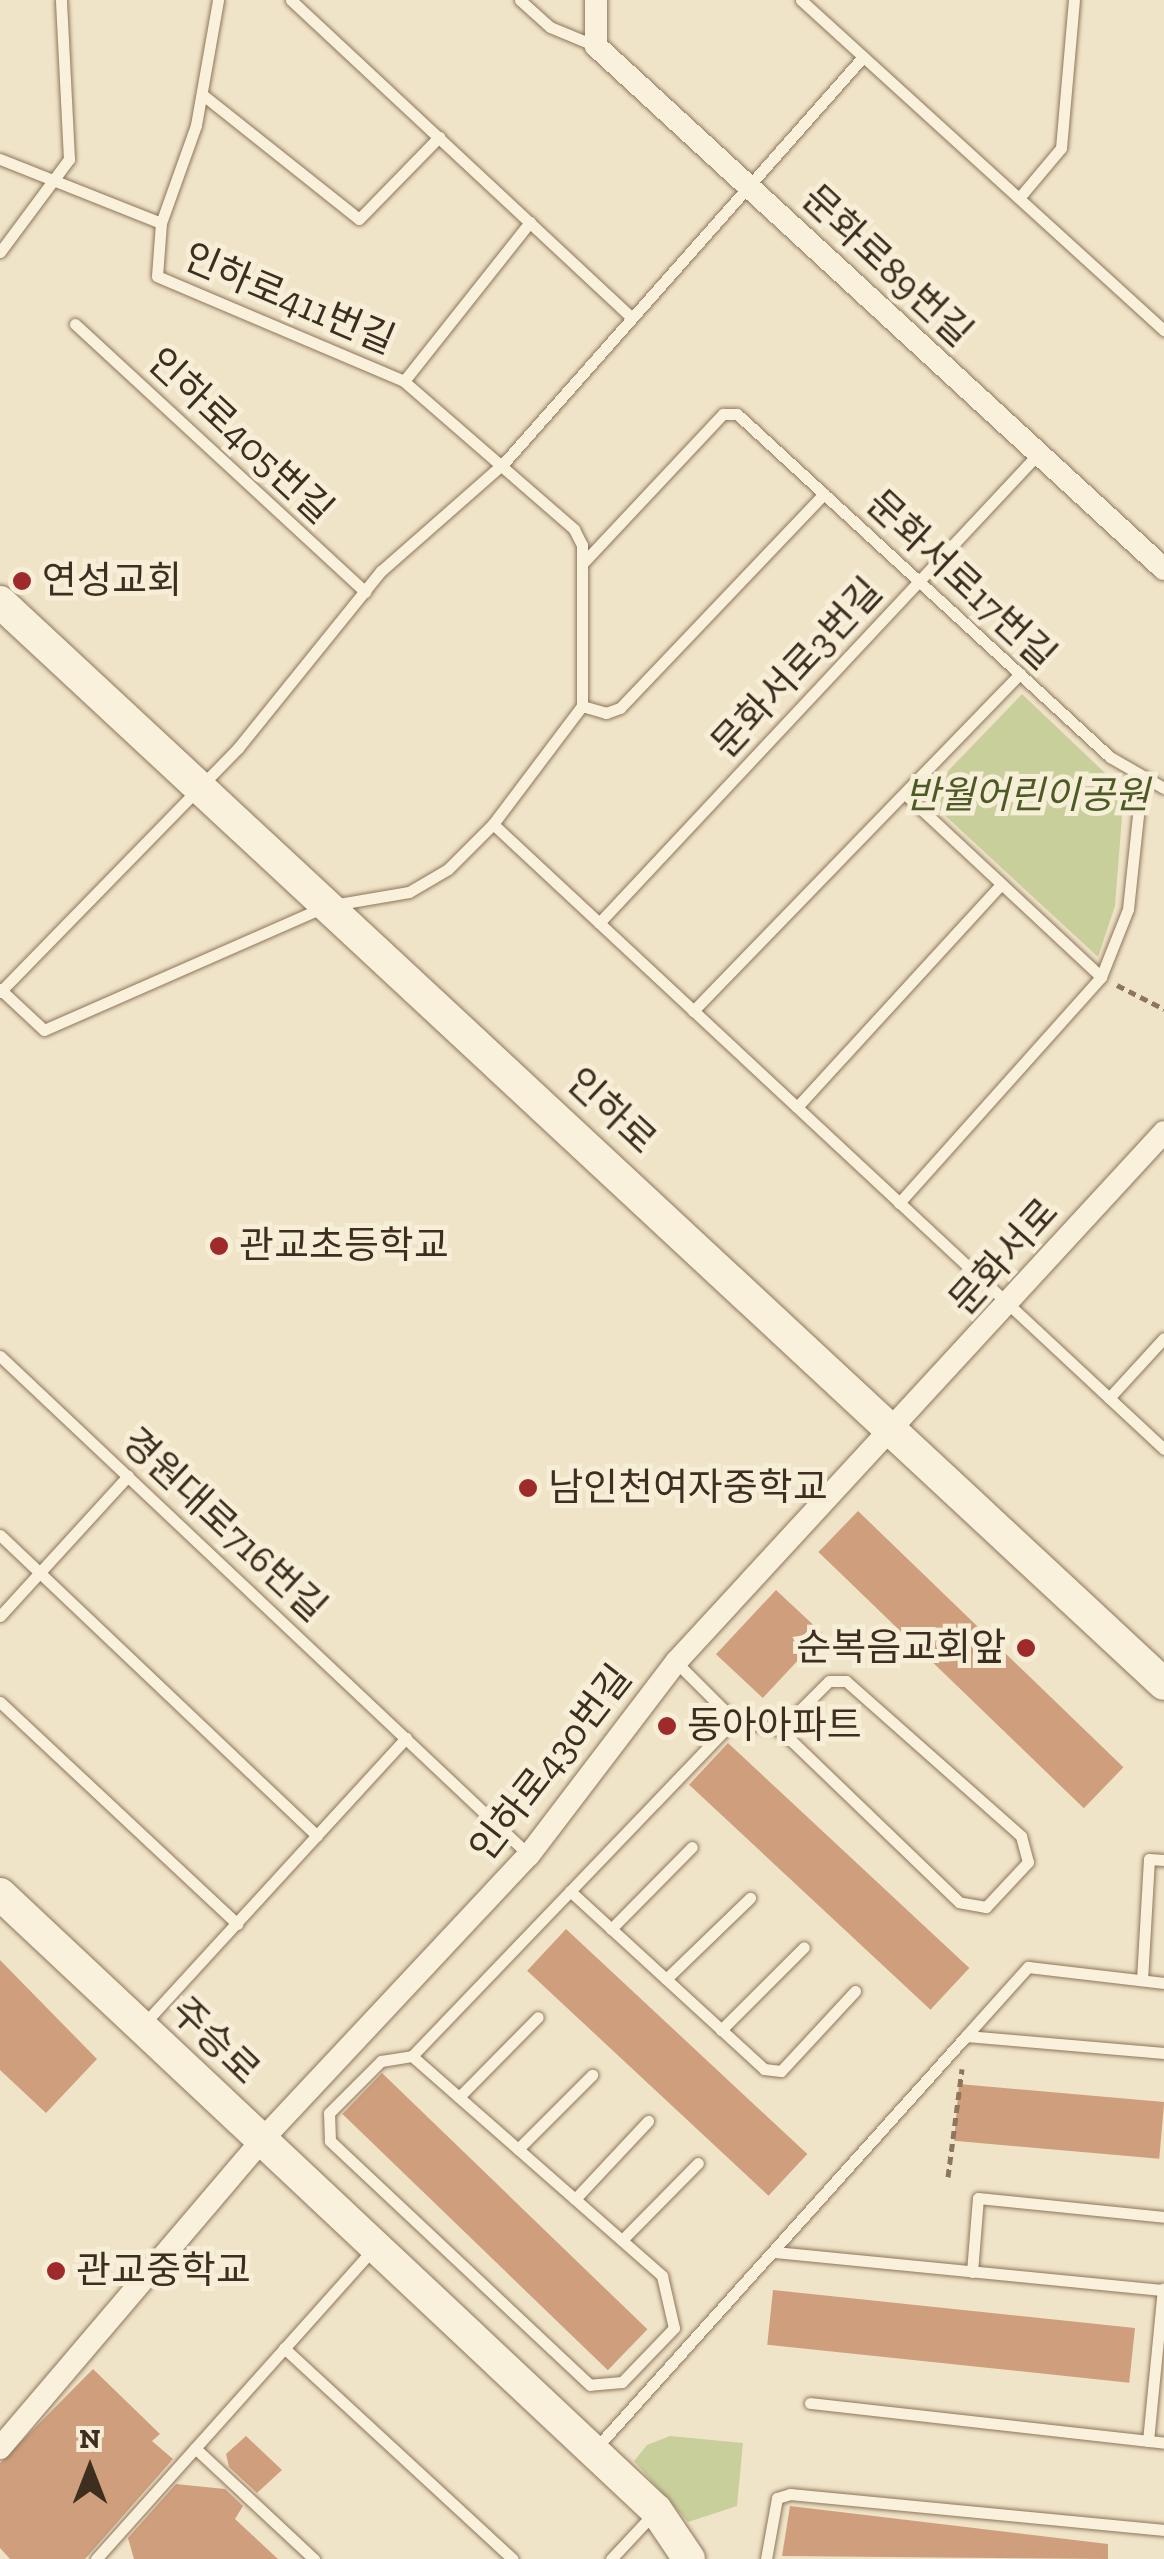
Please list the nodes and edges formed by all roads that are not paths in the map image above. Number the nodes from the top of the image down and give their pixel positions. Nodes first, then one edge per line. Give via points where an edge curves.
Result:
1 (61, 0) edge
2 (218, 0) edge
3 (291, 0) edge
4 (520, 0) edge
5 (596, 0) edge
6 (801, 0) edge
7 (1074, 0) edge
8 (596, 46) junction
9 (863, 57) junction
10 (203, 95) junction
11 (439, 137) junction
12 (0, 159) edge
13 (56, 181) junction
14 (748, 186) junction
15 (1020, 198) junction
16 (530, 222) junction
17 (162, 223) junction
18 (0, 252) edge
19 (632, 318) junction
20 (75, 324) dead end
21 (1164, 330) edge
22 (404, 381) junction
23 (1038, 454) junction
24 (503, 464) junction
25 (824, 494) junction
26 (582, 564) junction
27 (1164, 570) edge
28 (919, 582) junction
29 (365, 592) junction
30 (0, 602) edge
31 (1020, 674) junction
32 (582, 706) junction
33 (1142, 778) junction
34 (198, 784) junction
35 (1164, 788) edge
36 (905, 794) junction
37 (493, 824) junction
38 (1001, 884) junction
39 (327, 906) junction
40 (599, 923) junction
41 (1101, 977) junction
42 (0, 991) edge
43 (693, 1010) junction
44 (797, 1107) junction
45 (1164, 1132) edge
46 (899, 1203) junction
47 (1008, 1304) junction
48 (1164, 1338) edge
49 (0, 1356) edge
50 (1109, 1398) junction
51 (896, 1429) junction
52 (1164, 1449) edge
53 (128, 1476) junction
54 (0, 1535) edge
55 (40, 1572) junction
56 (0, 1616) edge
57 (676, 1662) junction
58 (1164, 1684) edge
59 (0, 1702) edge
60 (734, 1720) junction
61 (780, 1730) junction
62 (406, 1738) junction
63 (317, 1836) junction
64 (692, 1846) dead end
65 (530, 1855) junction
66 (1164, 1860) edge
67 (570, 1891) junction
68 (0, 1894) edge
69 (750, 1898) dead end
70 (237, 1924) junction
71 (610, 1929) junction
72 (804, 1947) dead end
73 (666, 1980) junction
74 (1142, 1980) junction
75 (1164, 1983) edge
76 (855, 1991) dead end
77 (538, 2017) dead end
78 (142, 2027) junction
79 (721, 2030) junction
80 (966, 2036) junction
81 (1164, 2053) edge
82 (412, 2056) junction
83 (592, 2075) dead end
84 (459, 2097) junction
85 (648, 2121) dead end
86 (261, 2140) junction
87 (518, 2149) junction
88 (698, 2163) dead end
89 (575, 2199) junction
90 (1164, 2217) edge
91 (622, 2240) junction
92 (376, 2246) junction
93 (775, 2252) junction
94 (972, 2272) junction
95 (1163, 2290) edge
96 (284, 2348) junction
97 (810, 2403) dead end
98 (1148, 2441) junction
99 (1164, 2443) edge
100 (0, 2448) edge
101 (195, 2448) junction
102 (594, 2452) junction
103 (656, 2510) junction
104 (1164, 2530) edge
105 (101, 2554) edge
106 (116, 2559) edge
107 (314, 2559) edge
108 (513, 2559) edge
109 (612, 2559) edge
110 (689, 2559) edge
111 (766, 2559) edge

1 - 13 lane via 69,159
2 - 10 lane, 인하로411번길
3 - 11 lane
4 - 8 lane via 550,26
5 - 8 street
6 - 9 lane
7 - 15 lane via 1061,148
8 - 14 street, 문화로89번길
9 - 14 lane
9 - 15 lane
10 - 11 lane via 359,219
10 - 17 lane, 인하로411번길
11 - 16 lane
12 - 13 lane
13 - 17 lane
13 - 18 lane
14 - 19 lane
14 - 23 street, 문화로89번길
15 - 21 lane
16 - 19 lane
16 - 22 lane, 인하로411번길
17 - 22 lane, 인하로411번길 via 156,276
19 - 24 lane
20 - 29 lane, 인하로405번길
22 - 24 lane, 인하로411번길
23 - 27 street, 문화로89번길
23 - 28 lane, 문화서로3번길
24 - 26 lane, 인하로411번길 via 574,529
24 - 29 lane
25 - 26 lane, 문화서로17번길 via 737,414 722,414
25 - 28 lane, 문화서로17번길
25 - 32 lane via 620,708
26 - 32 lane, 인하로411번길
28 - 31 lane, 문화서로17번길
28 - 40 lane, 문화서로3번길
29 - 34 lane via 238,748
30 - 34 main road, 인하로
31 - 33 lane, 문화서로17번길
31 - 36 lane
32 - 37 lane
33 - 35 lane, 문화서로17번길
33 - 41 lane via 1128,909
34 - 39 main road, 인하로
34 - 42 lane
36 - 38 lane
36 - 43 lane
37 - 39 lane via 448,869 409,892
37 - 40 lane
38 - 41 lane
38 - 44 lane
39 - 42 lane via 44,1030
39 - 51 main road, 인하로
40 - 43 lane
41 - 46 lane
43 - 44 lane
44 - 46 lane
45 - 47 street, 문화서로
46 - 47 lane
47 - 50 lane
47 - 51 street, 문화서로
48 - 50 lane
49 - 53 lane, 경원대로716번길
50 - 52 lane
51 - 57 street, 인하로430번길
51 - 58 main road, 인하로
53 - 55 lane
53 - 62 lane, 경원대로716번길
54 - 55 lane
55 - 56 lane
55 - 63 lane
57 - 60 lane
57 - 65 street, 인하로430번길
59 - 70 lane
60 - 61 lane
60 - 67 lane
61 - 61 lane via 830,1682 846,1682 1021,1836 1028,1862 986,1907 959,1902
62 - 63 lane
62 - 65 lane, 경원대로716번길
63 - 70 lane
64 - 71 lane
65 - 86 street, 인하로430번길
66 - 74 lane via 1149,1859
67 - 71 lane
67 - 82 lane
68 - 78 main road, 주승로
69 - 73 lane
70 - 78 lane
71 - 73 lane
72 - 79 lane
73 - 79 lane
74 - 75 lane
74 - 80 lane via 1028,1966
76 - 79 lane via 781,2071 764,2069
77 - 84 lane
78 - 86 main road, 주승로
80 - 81 lane
80 - 93 lane
82 - 84 lane
82 - 91 lane via 381,2061 329,2113 330,2140 590,2385 622,2382 674,2328 662,2276
83 - 87 lane
84 - 87 lane
85 - 89 lane
86 - 92 main road, 주승로
86 - 100 street, 인하로430번길
87 - 89 lane
88 - 91 lane
89 - 91 lane
90 - 94 lane via 978,2198
92 - 96 lane
92 - 102 main road, 주승로
93 - 94 lane
93 - 102 lane
94 - 95 lane
95 - 98 lane
96 - 101 lane
96 - 108 lane
97 - 98 lane
98 - 99 lane
101 - 105 lane
101 - 107 lane
102 - 103 main road, 주승로
103 - 109 lane
103 - 110 main road, 주승로
104 - 111 lane via 790,2494 776,2498
105 - 106 lane

